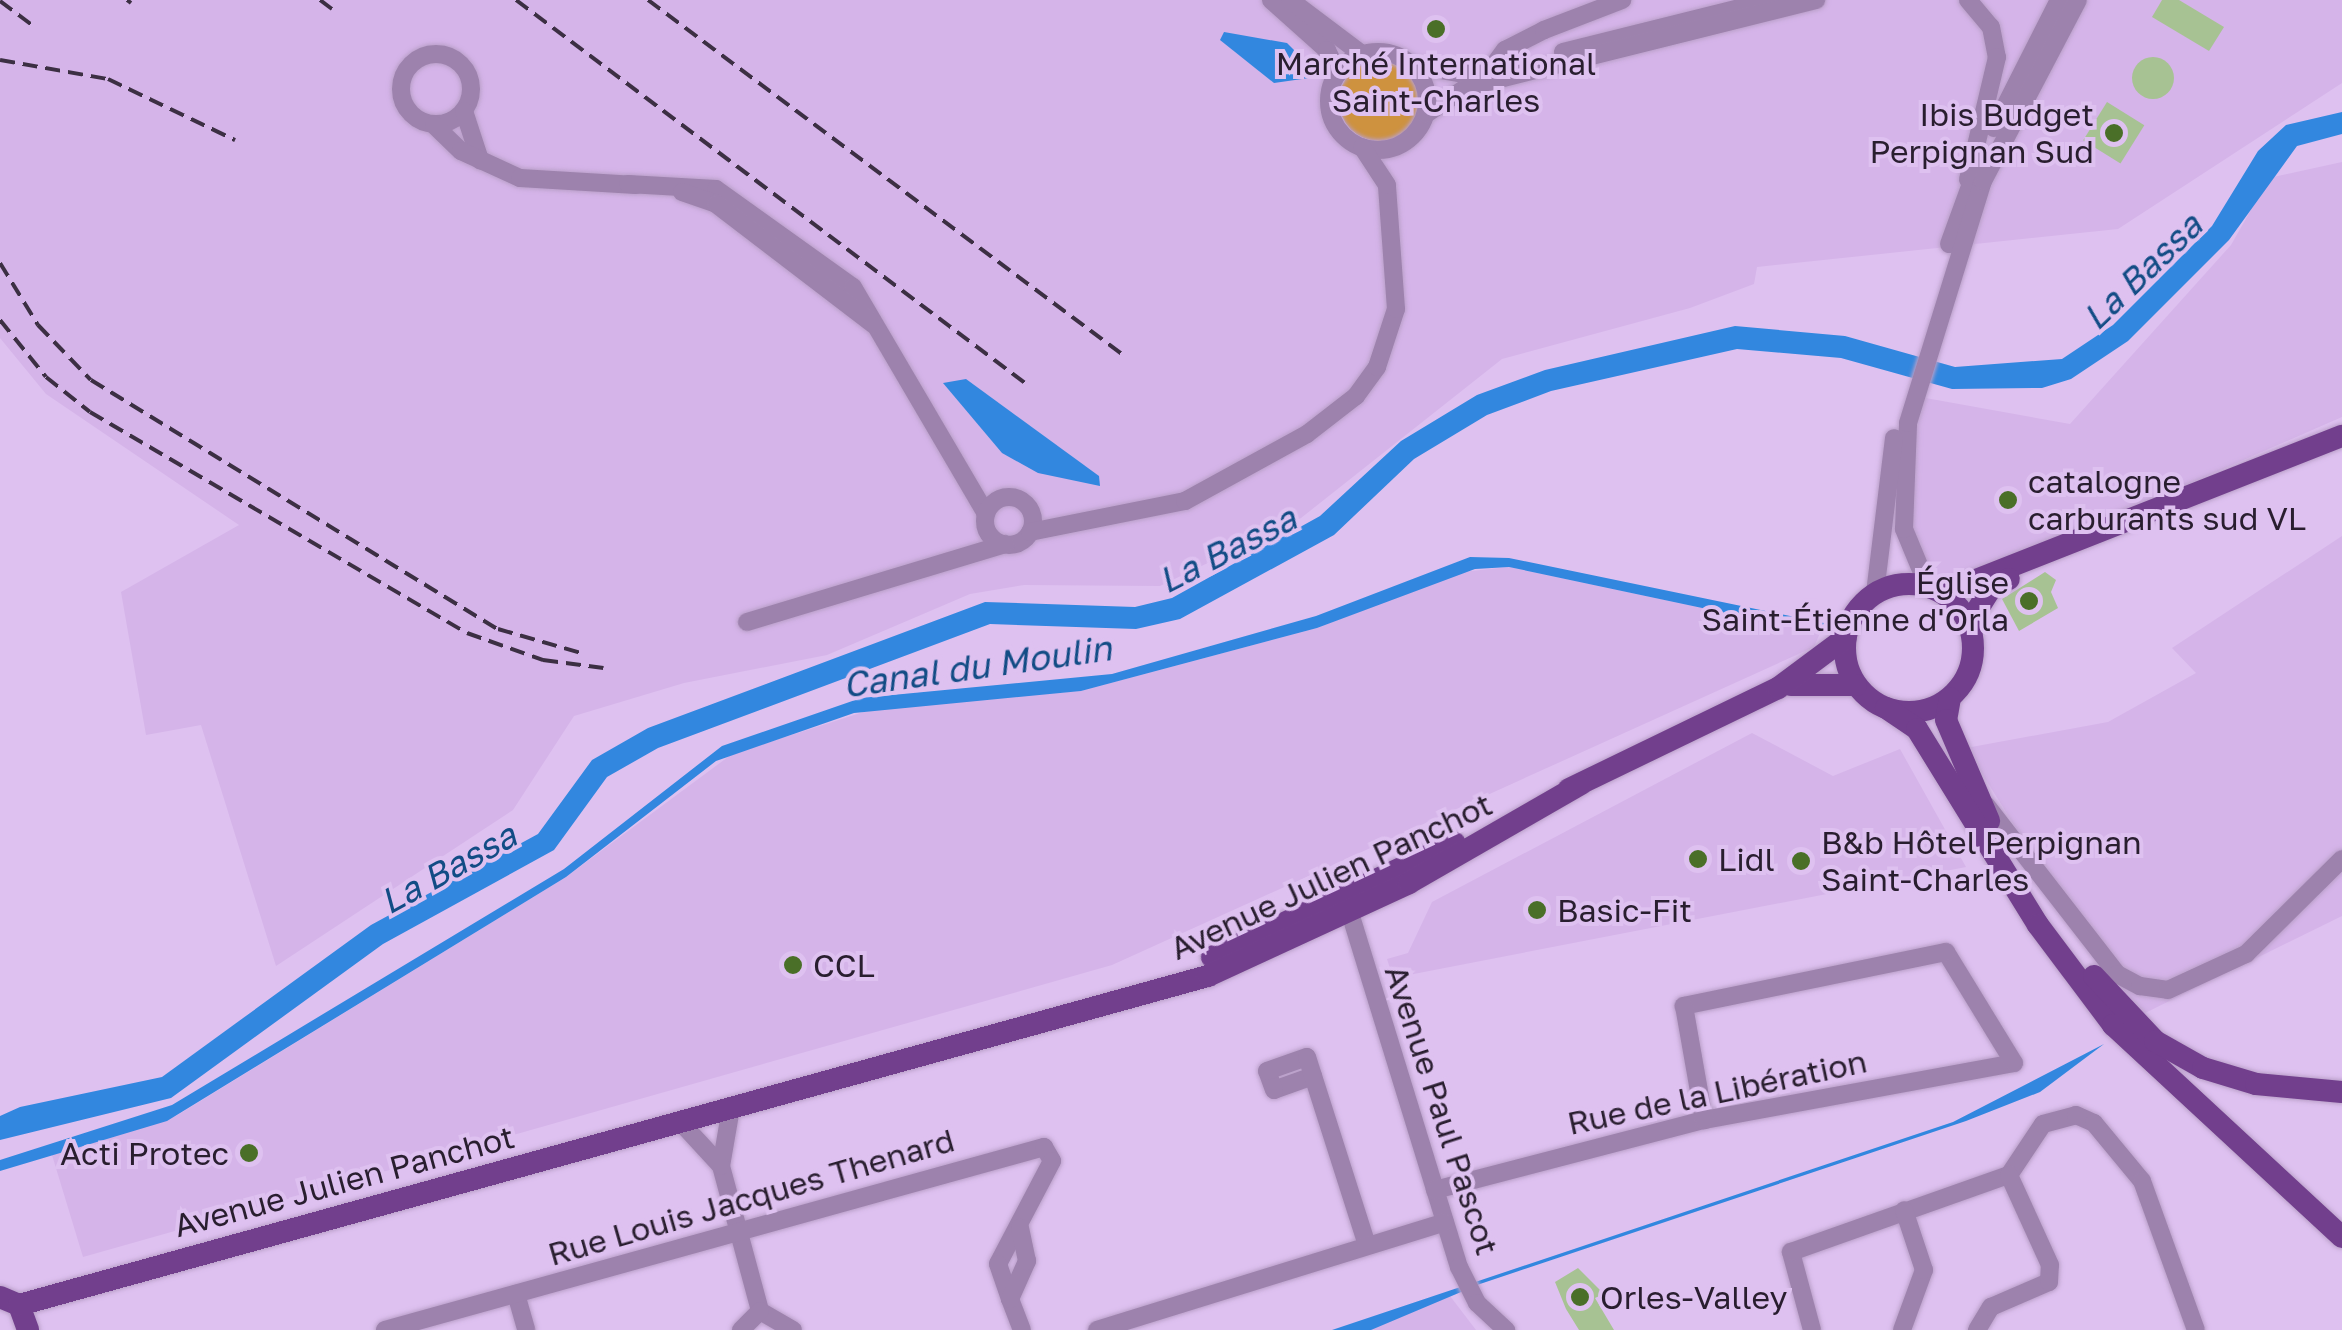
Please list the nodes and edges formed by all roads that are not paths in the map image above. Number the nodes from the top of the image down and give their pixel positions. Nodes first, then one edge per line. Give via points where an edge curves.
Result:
1 (1272, 0) edge
2 (1290, 0) edge
3 (1771, 0) edge
4 (1816, 0) edge
5 (1834, 0) edge
6 (1968, 0) edge
7 (2059, 0) edge
8 (2078, 0) edge
9 (1614, 1) edge
10 (1728, 27) junction
11 (1364, 55) junction
12 (1411, 65) junction
13 (1490, 69) junction
14 (1338, 74) junction
15 (464, 111) junction
16 (1426, 114) junction
17 (434, 124) junction
18 (1404, 143) junction
19 (1362, 148) junction
20 (483, 164) junction
21 (1387, 184) junction
22 (1963, 200) junction
23 (1925, 347) junction
24 (1911, 392) junction
25 (2342, 436) edge
26 (963, 463) junction
27 (1009, 497) junction
28 (1028, 508) junction
29 (986, 518) junction
30 (1075, 522) junction
31 (1030, 532) junction
32 (1006, 544) junction
33 (2054, 554) junction
34 (951, 564) junction
35 (1936, 590) junction
36 (1876, 593) junction
37 (747, 622) dead end
38 (1969, 624) junction
39 (1845, 638) junction
40 (1856, 685) junction
41 (1778, 688) junction
42 (1950, 698) junction
43 (1886, 708) junction
44 (1973, 790) junction
45 (2342, 859) edge
46 (1347, 903) junction
47 (1313, 1076) dead end
48 (818, 1088) junction
49 (2342, 1092) edge
50 (730, 1114) junction
51 (1704, 1120) junction
52 (685, 1127) junction
53 (608, 1143) junction
54 (721, 1166) junction
55 (2009, 1175) junction
56 (1435, 1190) junction
57 (1904, 1210) junction
58 (1445, 1222) junction
59 (739, 1232) junction
60 (2342, 1238) edge
61 (1367, 1245) junction
62 (516, 1294) junction
63 (760, 1311) junction
64 (18, 1313) edge
65 (385, 1330) edge
66 (526, 1330) edge
67 (741, 1330) edge
68 (793, 1330) edge
69 (1022, 1330) edge
70 (1098, 1330) edge
71 (1506, 1330) edge
72 (1812, 1330) edge
73 (1902, 1330) edge
74 (1977, 1330) edge
75 (2196, 1330) edge

1 - 14 street via 1327,50
2 - 11 street
3 - 13 street
4 - 10 street
5 - 10 street
6 - 22 street via 1991,27 1998,57
7 - 22 street
8 - 23 street via 2043,74 2003,132
9 - 13 street via 1518,44
10 - 16 street via 1467,87
11 - 12 street via 1388,54
11 - 14 street
12 - 13 street
12 - 16 street via 1425,87
14 - 19 street via 1332,115
15 - 17 street
15 - 17 street via 471,92 467,72 445,55 426,56 408,68 401,90 408,110
15 - 20 street
16 - 18 street
17 - 20 street
18 - 19 street
18 - 21 street
19 - 21 street
20 - 26 street via 520,178 696,184 736,198 854,287
21 - 30 street via 1396,309 1377,367 1356,396 1307,434 1185,501
22 - 23 street
23 - 24 street
24 - 35 street via 1902,507
24 - 36 street
25 - 33 main road
26 - 27 street
26 - 29 street
27 - 28 street
27 - 29 street
28 - 30 street
28 - 31 street
29 - 32 street
29 - 34 street
30 - 31 street
31 - 32 street
32 - 34 street
33 - 35 main road
33 - 38 main road via 1992,588
34 - 37 street
35 - 36 main road
35 - 38 main road
36 - 39 main road
38 - 42 main road via 1972,664
39 - 40 main road
39 - 41 main road, Avenue Julien Panchot
40 - 41 main road, Avenue Julien Panchot
40 - 43 main road
41 - 46 main road, Avenue Julien Panchot
42 - 43 main road via 1930,708
42 - 44 main road via 1946,720
43 - 60 main road via 1918,728 2038,925 2114,1025
44 - 45 street via 2118,974 2140,986 2168,990 2246,954
44 - 49 main road via 2086,966 2155,1041 2228,1077
46 - 48 main road, Avenue Julien Panchot via 1099,1005
46 - 56 street, Avenue Paul Pascot
47 - 61 street
48 - 50 main road, Avenue Julien Panchot
48 - 53 main road, Avenue Julien Panchot via 749,1098
50 - 52 main road, Avenue Julien Panchot
50 - 54 street
51 - 51 street, Rue de la Libération via 2014,1062 1946,952 1684,1006
51 - 56 street, Rue de la Libération
52 - 53 main road, Avenue Julien Panchot
52 - 54 street
53 - 64 main road, Avenue Julien Panchot via 97,1282
54 - 59 street
55 - 57 street
55 - 74 street via 2050,1265 2050,1282 1991,1307
55 - 75 street via 2043,1124 2076,1116 2094,1123 2142,1181
56 - 58 street, Avenue Paul Pascot
57 - 72 street via 1791,1252
57 - 73 street via 1924,1270
58 - 61 street
58 - 71 street, Avenue Paul Pascot via 1477,1304
59 - 62 street, Rue Louis Jacques Thenard
59 - 63 street
59 - 69 street, Rue Louis Jacques Thenard via 1044,1147 1052,1161 998,1264
61 - 70 street
62 - 65 street, Rue Louis Jacques Thenard
62 - 66 street
63 - 67 street
63 - 68 street

